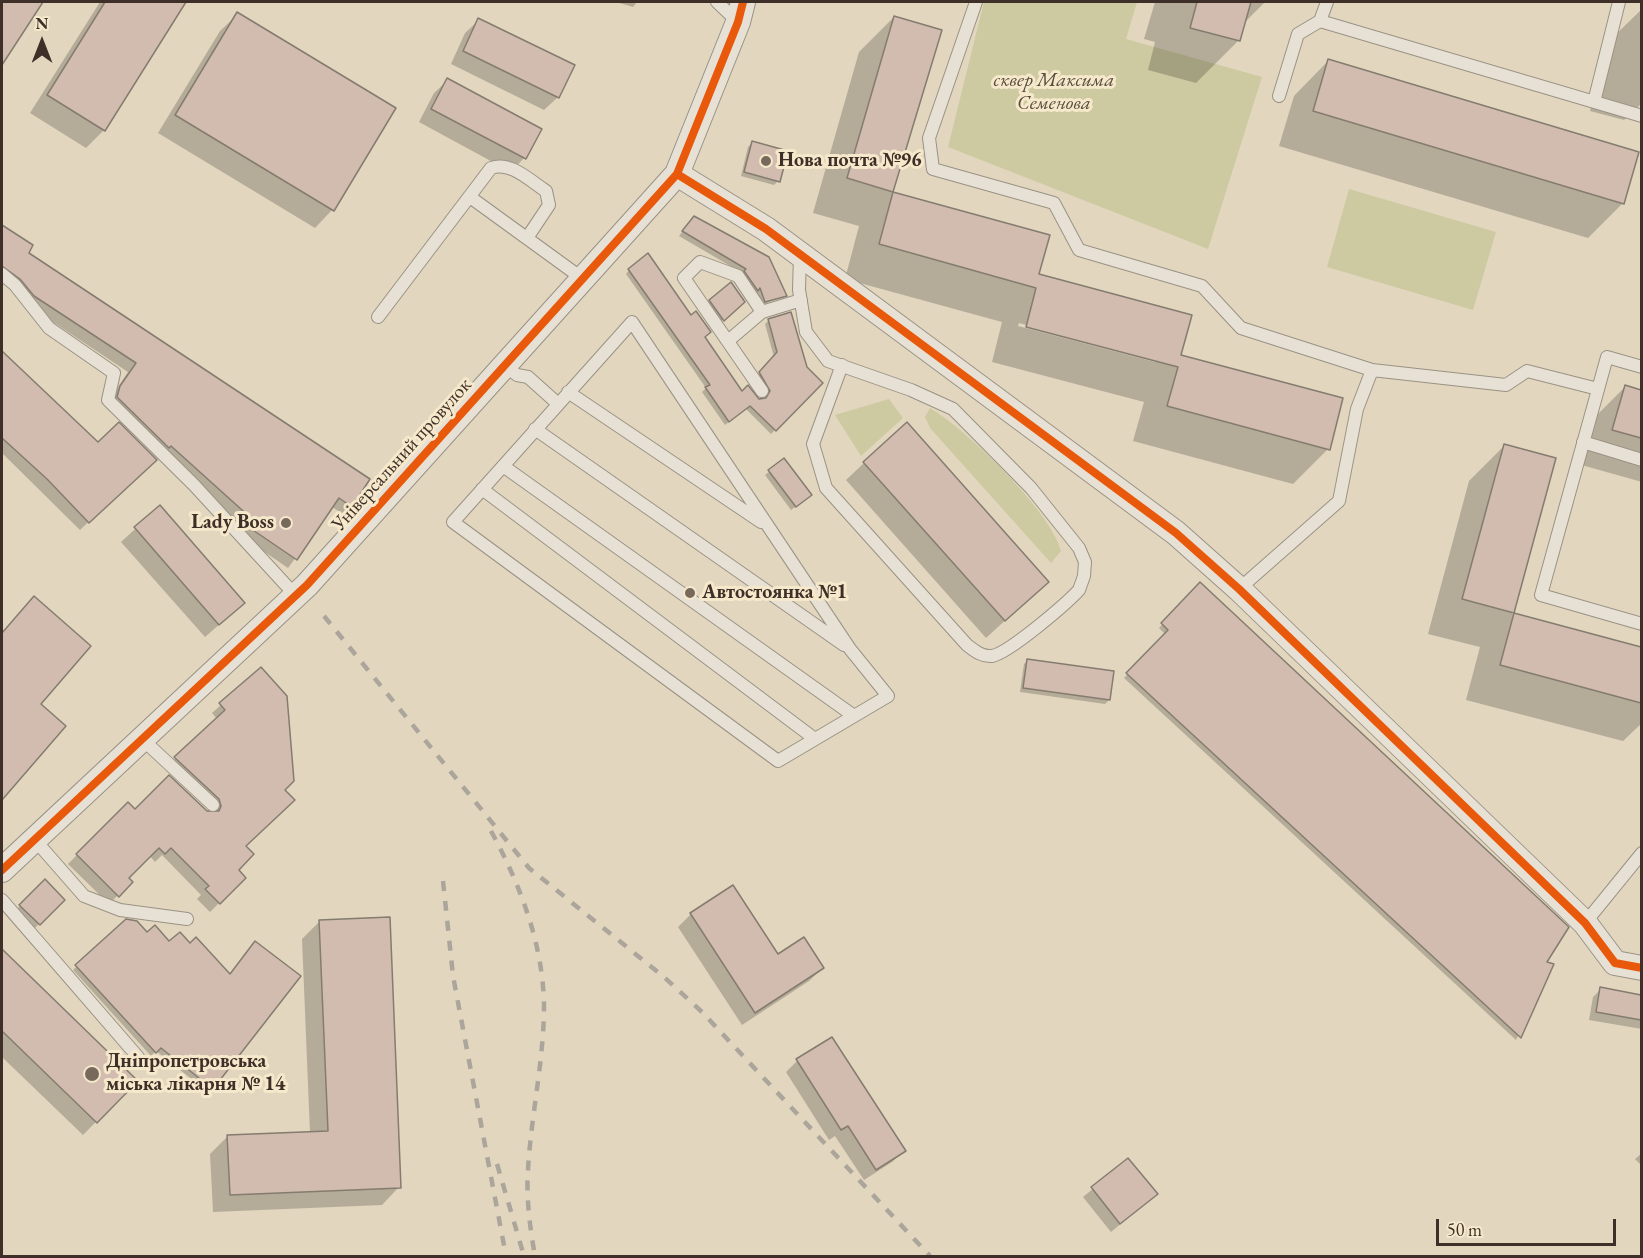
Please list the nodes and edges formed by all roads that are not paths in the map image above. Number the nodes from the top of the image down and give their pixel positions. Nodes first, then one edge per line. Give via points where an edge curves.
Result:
1 (717, 2) edge
2 (976, 2) edge
3 (1327, 2) edge
4 (1620, 2) edge
5 (740, 12) edge
6 (1320, 21) junction
7 (1279, 96) dead end
8 (1594, 102) junction
9 (1641, 116) edge
10 (677, 174) junction
11 (470, 197) junction
12 (527, 238) junction
13 (800, 255) junction
14 (2, 274) edge
15 (583, 279) junction
16 (801, 300) junction
17 (762, 312) junction
18 (378, 317) dead end
19 (728, 342) junction
20 (842, 365) junction
21 (505, 366) junction
22 (1641, 367) edge
23 (1372, 370) junction
24 (1598, 389) junction
25 (762, 391) dead end
26 (568, 392) junction
27 (557, 403) junction
28 (535, 429) junction
29 (1584, 442) junction
30 (1641, 460) edge
31 (503, 466) junction
32 (482, 489) junction
33 (768, 526) junction
34 (1239, 589) junction
35 (296, 596) junction
36 (1641, 624) edge
37 (850, 649) junction
38 (854, 716) junction
39 (141, 738) junction
40 (816, 739) junction
41 (213, 805) dead end
42 (35, 840) junction
43 (1641, 854) edge
44 (2, 870) edge
45 (2, 900) edge
46 (187, 919) dead end
47 (1585, 923) junction
48 (1641, 968) edge
49 (138, 1057) dead end

1 - 5 lane
2 - 23 lane via 929,138 933,169 1054,203 1079,250 1202,286 1241,328
3 - 6 lane
4 - 8 lane
5 - 10 street, Універсальний провулок
6 - 7 lane via 1298,34
6 - 8 lane
8 - 9 lane
10 - 13 street via 766,229
10 - 15 street, Універсальний провулок
11 - 12 lane
11 - 12 lane via 491,168 501,165 546,191 549,206
11 - 18 lane
12 - 15 lane
13 - 16 lane
13 - 34 street via 1176,533
14 - 35 lane via 49,328 114,373 108,400 194,485
15 - 21 street, Універсальний провулок
16 - 17 lane
16 - 20 lane via 806,332 828,361
17 - 19 lane
17 - 19 lane via 738,276 700,262 684,278
19 - 25 lane
20 - 20 lane via 953,409 1031,488 1079,548 1085,562 1079,590 1006,650 992,656 980,654 967,645 826,488 813,444
21 - 27 lane via 528,377
21 - 35 street, Універсальний провулок
22 - 24 lane via 1607,357
23 - 24 lane via 1506,385 1527,371
23 - 34 lane via 1357,409 1339,501
24 - 29 lane
26 - 27 lane
26 - 33 lane
26 - 33 lane via 632,322
27 - 28 lane
28 - 31 lane
28 - 37 lane
29 - 30 lane
29 - 36 lane via 1541,595
31 - 32 lane
31 - 38 lane
32 - 40 lane
32 - 40 lane via 453,522 778,762
33 - 37 lane
34 - 47 street
35 - 39 street, Універсальний провулок
37 - 38 lane via 888,696
38 - 40 lane
39 - 41 lane
39 - 42 street, Універсальний провулок
42 - 44 street, Універсальний провулок
42 - 46 lane via 84,896 120,910
43 - 47 lane
45 - 49 lane
47 - 48 street via 1615,963

